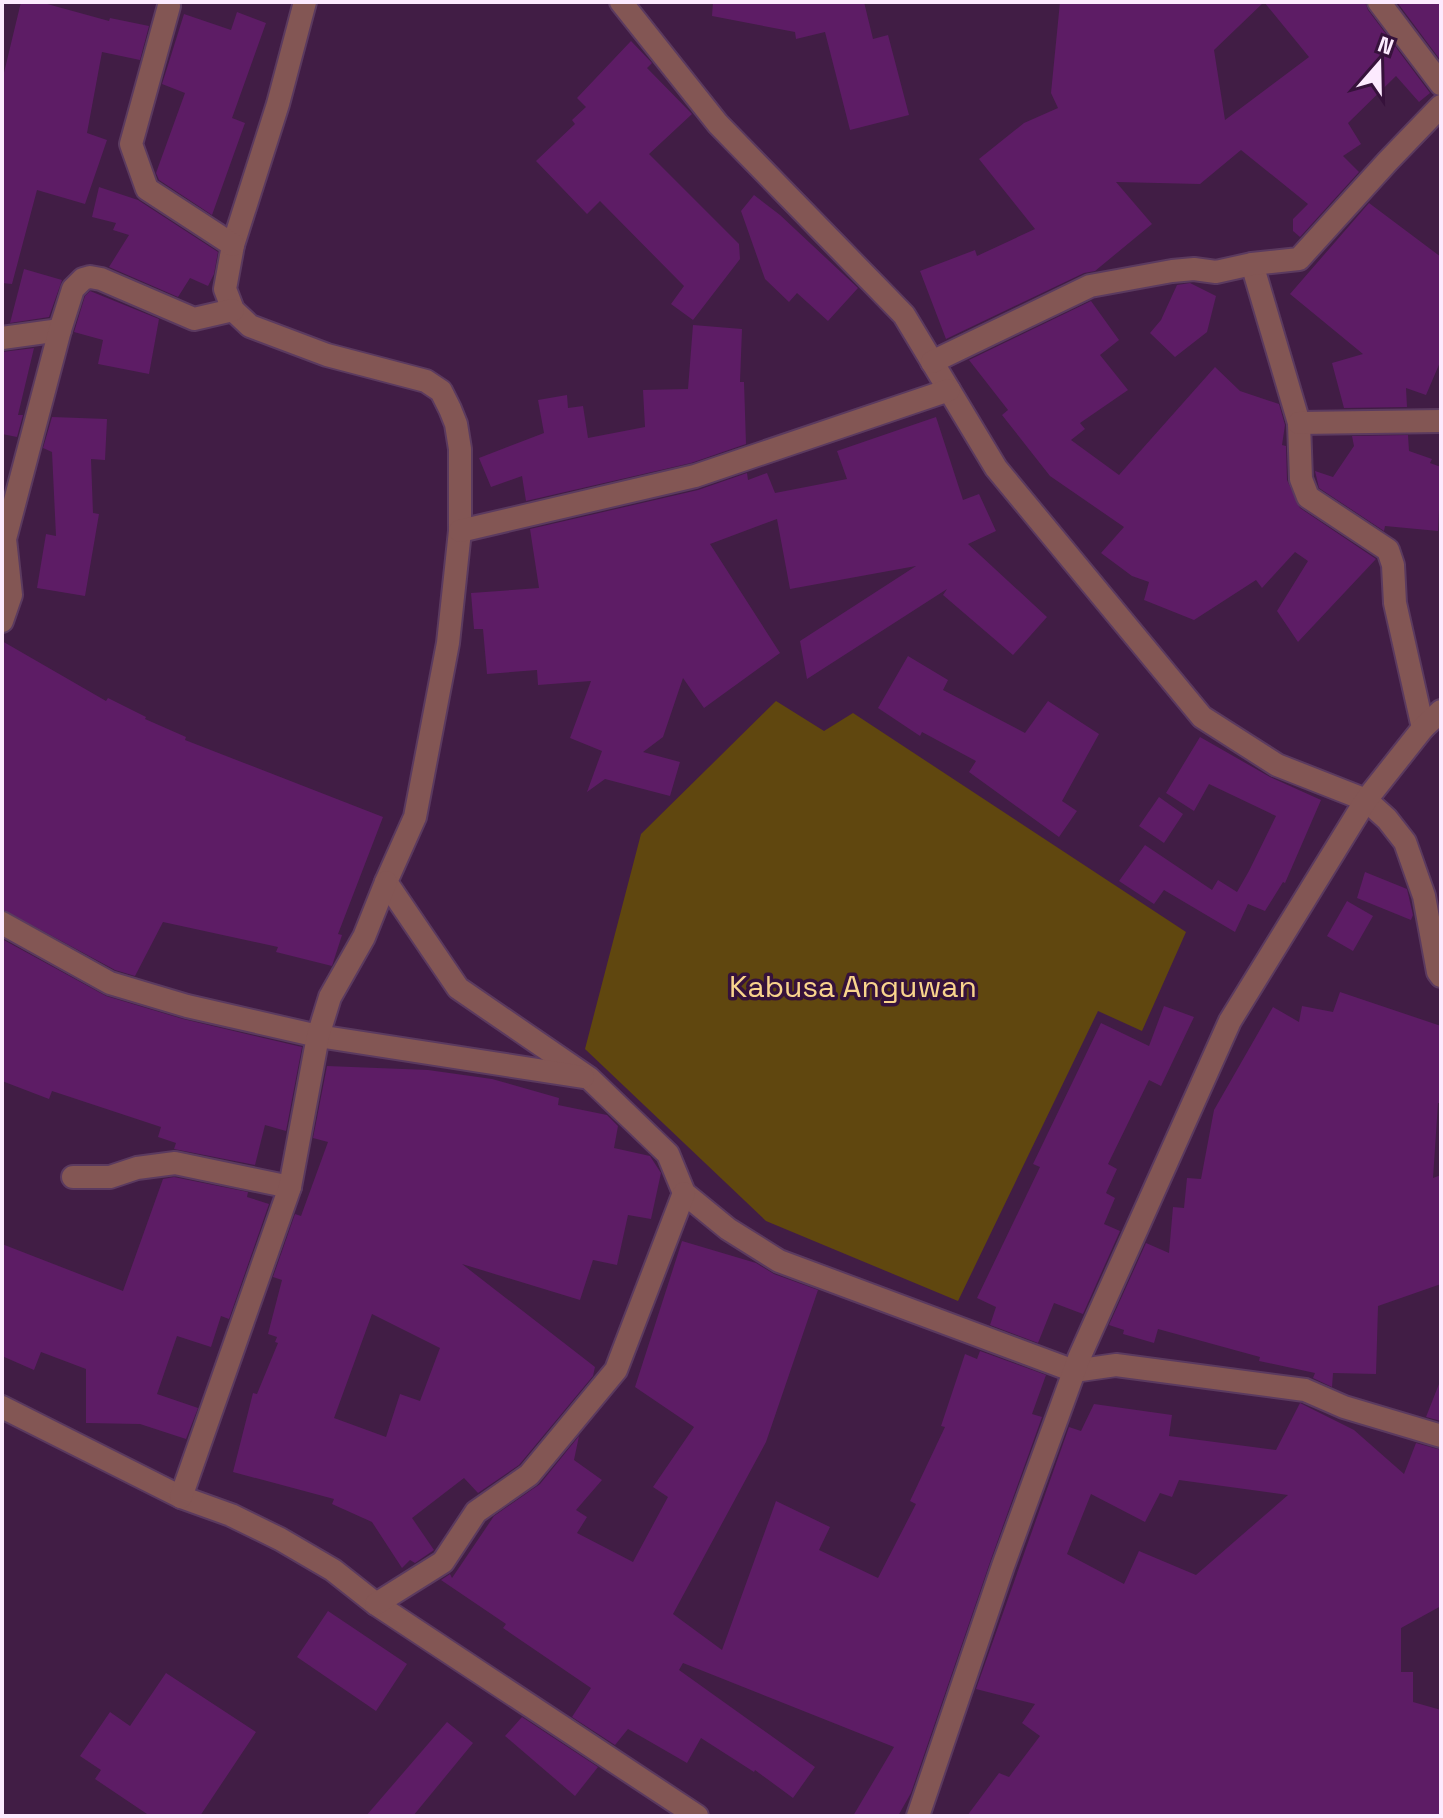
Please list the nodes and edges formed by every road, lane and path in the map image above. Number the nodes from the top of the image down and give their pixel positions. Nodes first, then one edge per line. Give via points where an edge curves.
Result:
1 (305, 2) edge
2 (621, 2) edge
3 (1379, 2) edge
4 (164, 3) edge
5 (1441, 84) edge
6 (1441, 106) edge
7 (233, 245) junction
8 (1252, 264) junction
9 (233, 310) junction
10 (60, 330) junction
11 (2, 338) edge
12 (932, 362) junction
13 (949, 390) junction
14 (1441, 421) edge
15 (1299, 423) junction
16 (460, 531) junction
17 (2, 621) edge
18 (1441, 711) edge
19 (1423, 728) junction
20 (1366, 800) junction
21 (386, 882) junction
22 (2, 923) edge
23 (1441, 976) edge
24 (318, 1036) junction
25 (589, 1078) junction
26 (73, 1177) dead end
27 (290, 1187) junction
28 (684, 1193) junction
29 (1074, 1371) junction
30 (2, 1407) edge
31 (1441, 1436) edge
32 (181, 1497) junction
33 (376, 1604) junction
34 (697, 1816) edge
35 (918, 1816) edge

1 - 7 street
2 - 12 street via 718,124 904,315
3 - 5 street
4 - 7 street via 131,144 147,189
6 - 8 street via 1299,259
7 - 9 street via 225,289
8 - 12 street via 1090,286
8 - 15 street
9 - 10 street via 194,319 90,277 73,289
9 - 16 street via 250,326 327,355 426,381 441,391 460,449
10 - 11 street
10 - 17 street via 5,539 11,595
12 - 13 street
13 - 16 street via 695,476
13 - 20 street via 996,468 1202,717 1277,765
14 - 15 street
15 - 19 street via 1301,479 1308,497 1388,550
16 - 21 street via 448,643 415,817
18 - 19 street
19 - 20 street
20 - 23 street via 1405,842 1424,896
20 - 29 street via 1230,1021
21 - 24 street via 364,937 330,997
21 - 25 street via 458,988
22 - 24 street via 110,983
24 - 25 street
24 - 27 street
25 - 28 street via 668,1154
26 - 27 street via 110,1177 175,1163
27 - 32 street
28 - 29 street via 779,1261
28 - 33 street via 616,1370 529,1475 476,1512 443,1562
29 - 31 street via 1116,1365 1305,1390
29 - 35 street
30 - 32 street
32 - 33 street via 280,1539 333,1570
33 - 34 street

